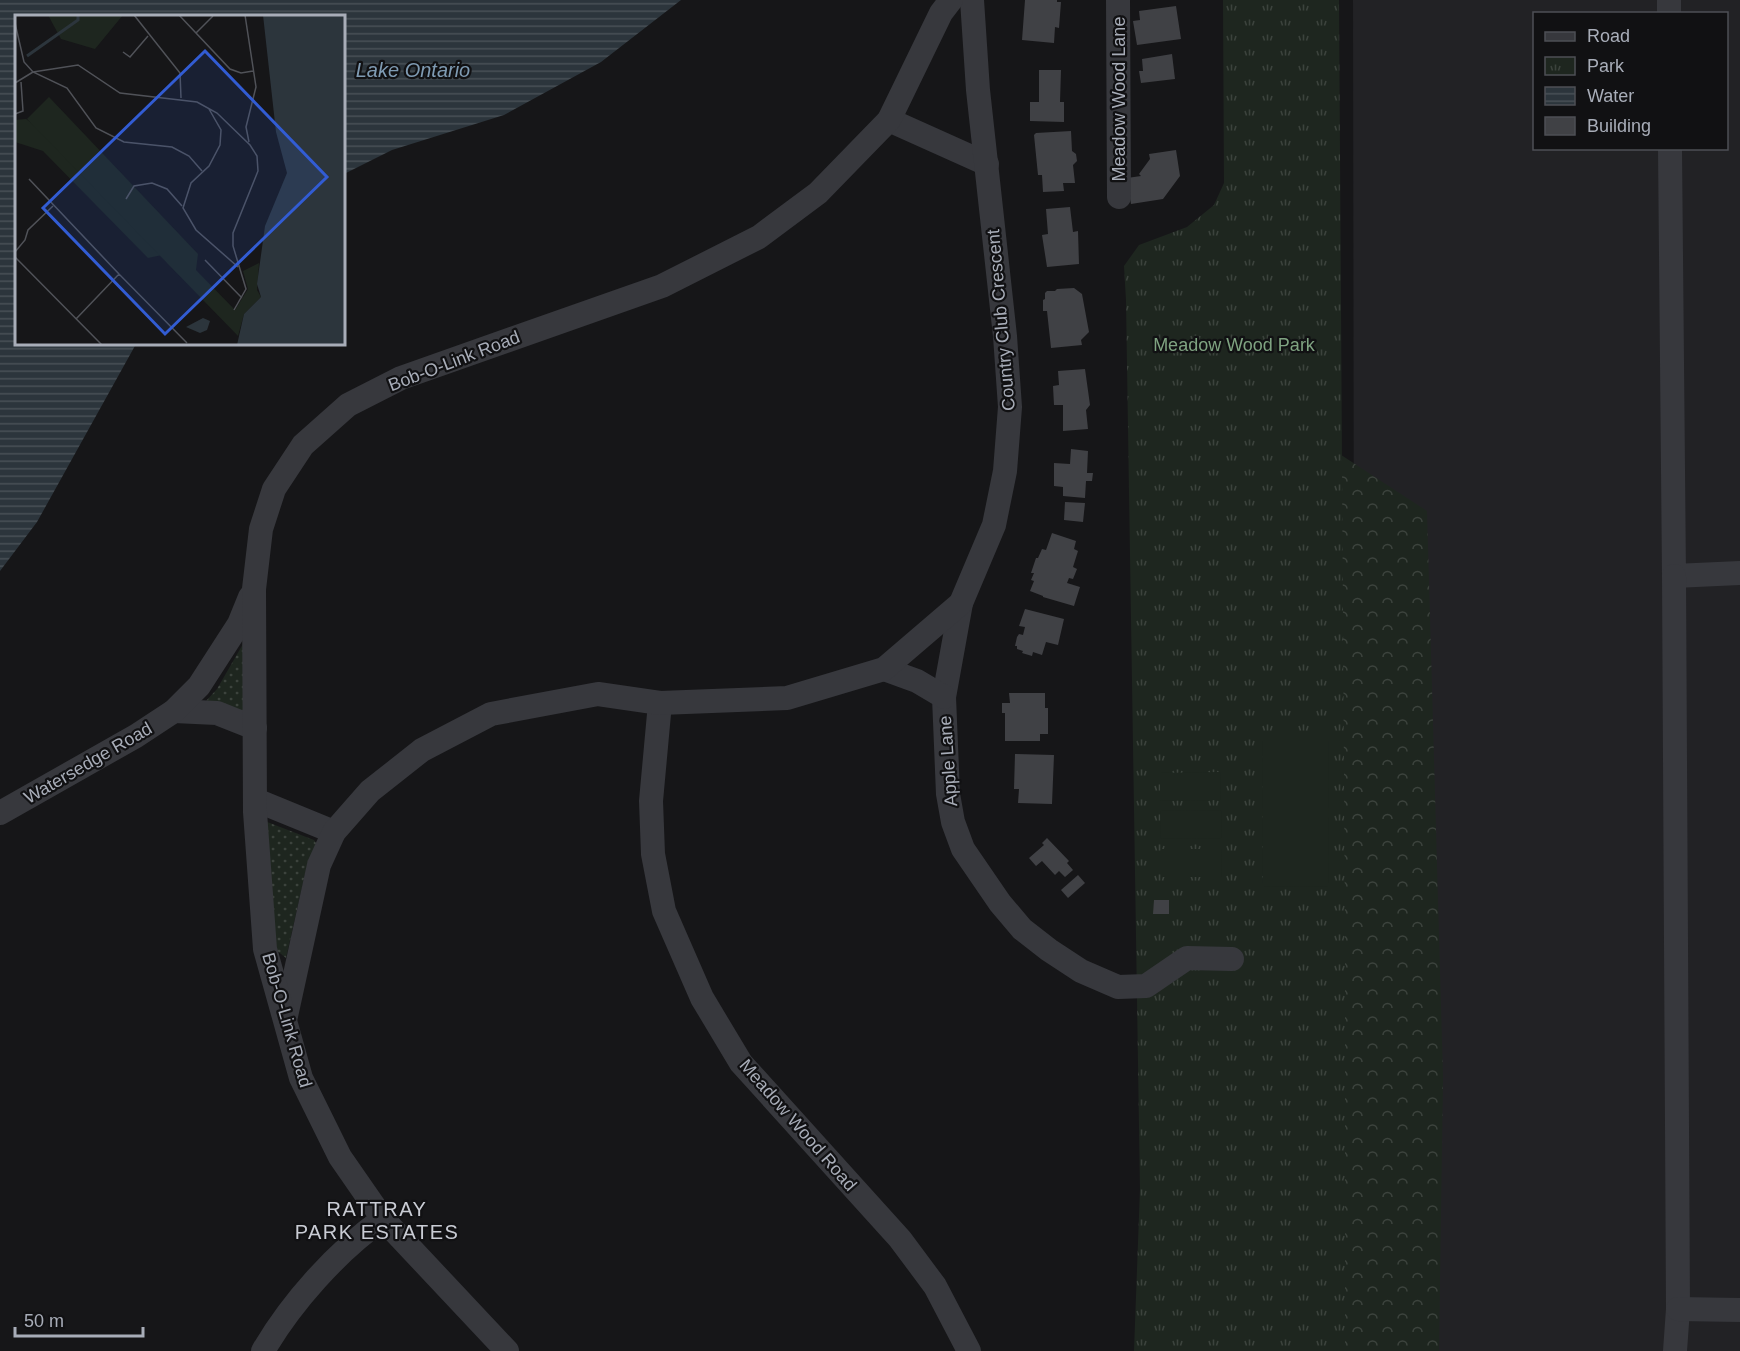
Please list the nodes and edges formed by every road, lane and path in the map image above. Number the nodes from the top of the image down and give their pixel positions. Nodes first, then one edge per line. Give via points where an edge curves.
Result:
1 (951, 0) edge
2 (972, 0) edge
3 (1118, 0) edge
4 (889, 120) junction
5 (1670, 150) edge
6 (987, 164) junction
7 (1119, 197) dead end
8 (1740, 573) edge
9 (1674, 576) junction
10 (254, 590) junction
11 (961, 603) junction
12 (884, 669) junction
13 (944, 697) junction
14 (660, 703) junction
15 (174, 711) junction
16 (255, 728) junction
17 (256, 800) junction
18 (0, 813) edge
19 (334, 832) junction
20 (1232, 959) dead end
21 (285, 1019) junction
22 (383, 1219) junction
23 (1677, 1309) junction
24 (1740, 1310) edge
25 (263, 1351) edge
26 (507, 1351) edge
27 (969, 1351) edge
28 (1675, 1351) edge

1 - 4 street
2 - 6 street, Country Club Crescent
3 - 7 street, Meadow Wood Lane
4 - 6 street
4 - 10 street, Bob-O-Link Road via 818,193 759,237 662,286 401,378 348,405 303,445 274,489 261,529
5 - 9 street
6 - 11 street, Country Club Crescent via 1010,407 1005,471 994,525
8 - 9 street
9 - 23 street
10 - 15 street, Watersedge Road via 239,624 199,686
10 - 16 street, Bob-O-Link Road
11 - 12 street, Country Club Crescent
11 - 13 street, Apple Lane
12 - 13 street, Apple Lane via 917,681
12 - 14 street, Country Club Crescent via 787,698
13 - 20 street, Apple Lane via 953,822 963,849 1022,929 1081,971 1118,987 1146,986 1187,958
14 - 19 street, Country Club Crescent via 598,694 491,714 422,750 370,791
14 - 27 street, Meadow Wood Road via 651,801 653,854 664,911 702,998 741,1063 900,1239 935,1286
15 - 16 street via 217,713
15 - 18 street, Watersedge Road
16 - 17 street, Bob-O-Link Road
17 - 19 street
17 - 21 street, Bob-O-Link Road via 265,949
19 - 21 street, Country Club Crescent via 319,865
21 - 22 street, Bob-O-Link Road via 301,1078 318,1116 340,1157
22 - 25 street via 317,1279 278,1325
22 - 26 street, Bob-O-Link Road
23 - 24 street
23 - 28 street

